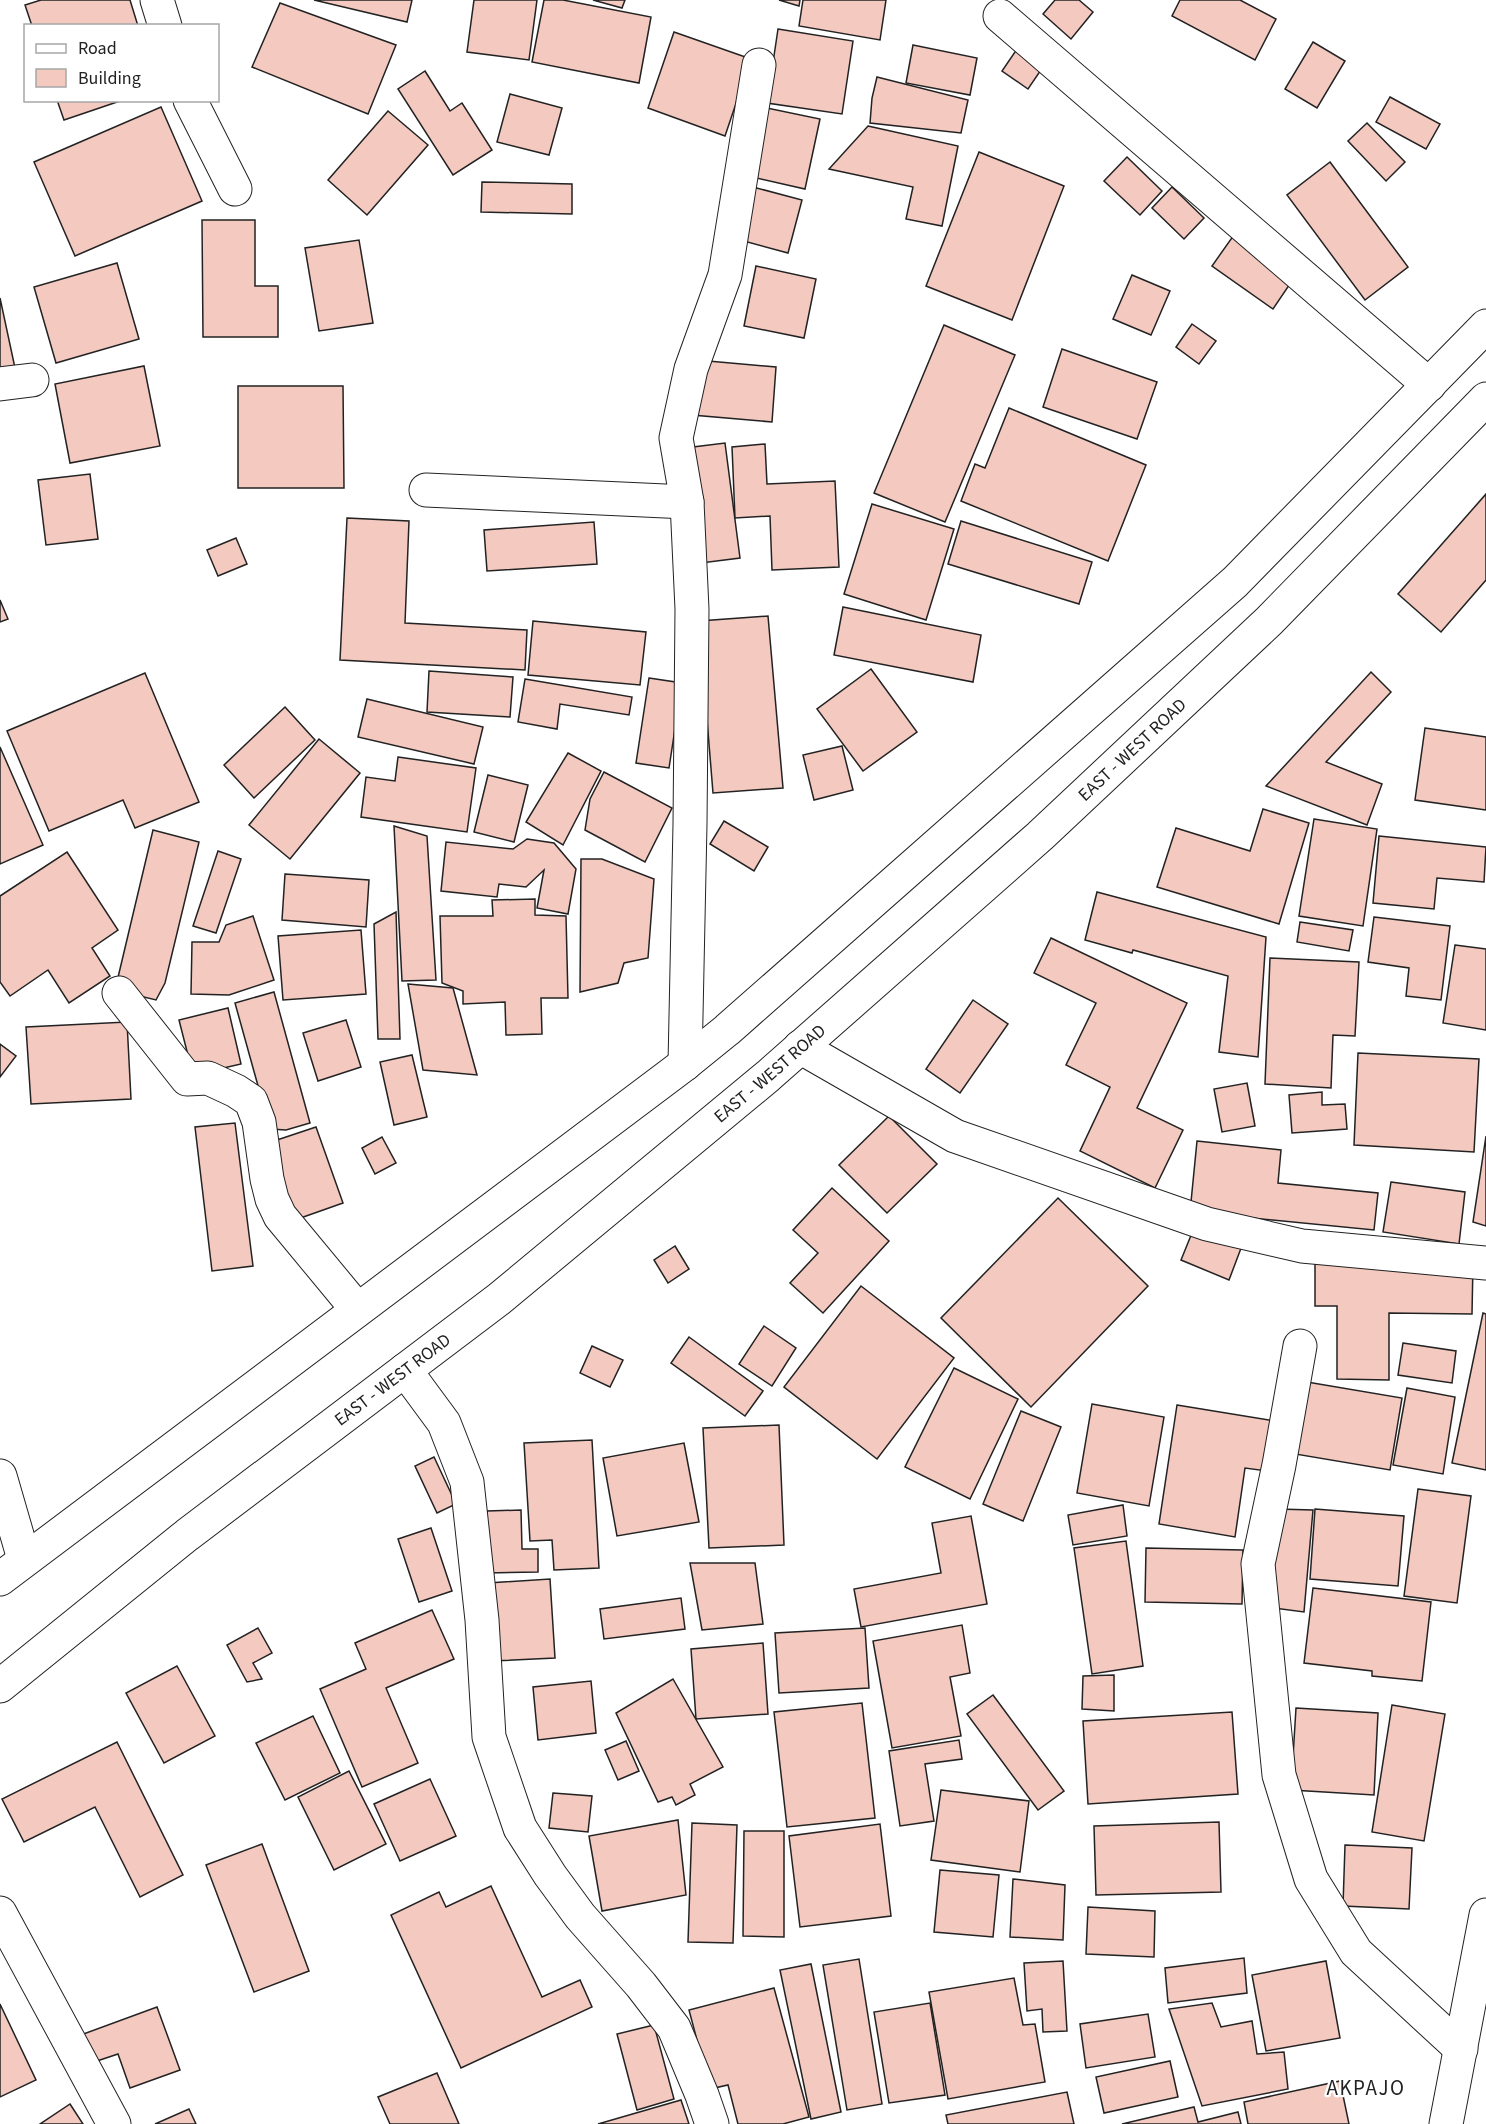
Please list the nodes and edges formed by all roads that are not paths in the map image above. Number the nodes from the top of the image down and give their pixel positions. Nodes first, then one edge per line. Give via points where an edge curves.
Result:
1 (157, 0) edge
2 (1000, 16) dead end
3 (164, 24) edge
4 (759, 65) dead end
5 (191, 102) edge
6 (235, 189) dead end
7 (1486, 326) edge
8 (32, 380) dead end
9 (0, 384) edge
10 (1429, 385) junction
11 (1486, 399) edge
12 (426, 489) dead end
13 (687, 502) junction
14 (119, 993) dead end
15 (800, 1047) junction
16 (685, 1064) junction
17 (1486, 1263) edge
18 (357, 1309) junction
19 (1300, 1346) dead end
20 (405, 1370) junction
21 (0, 1476) edge
22 (12, 1569) edge
23 (0, 1686) edge
24 (0, 1913) edge
25 (1486, 1915) edge
26 (1461, 2049) junction
27 (114, 2124) edge
28 (712, 2124) edge
29 (1446, 2124) edge

1 - 3 street
2 - 10 street
4 - 13 street via 725,275 691,369 676,438
5 - 6 street
7 - 10 street
8 - 9 street
10 - 16 street via 1235,582
11 - 15 street, EAST - WEST ROAD via 1269,621 1040,836
12 - 13 street
13 - 16 street via 692,621
14 - 18 street via 187,1079 208,1078 251,1101 259,1122 272,1199 280,1216
15 - 17 street via 955,1136 1207,1224 1302,1246
15 - 20 street, EAST - WEST ROAD via 499,1299
16 - 18 street
18 - 22 street
19 - 26 street via 1258,1564 1279,1775 1311,1879 1356,1952
20 - 23 street, EAST - WEST ROAD via 187,1535
20 - 28 street via 444,1423 467,1482 482,1620 489,1737 520,1828 580,1916 674,2028
21 - 22 street
24 - 27 street
25 - 26 street
26 - 29 street

